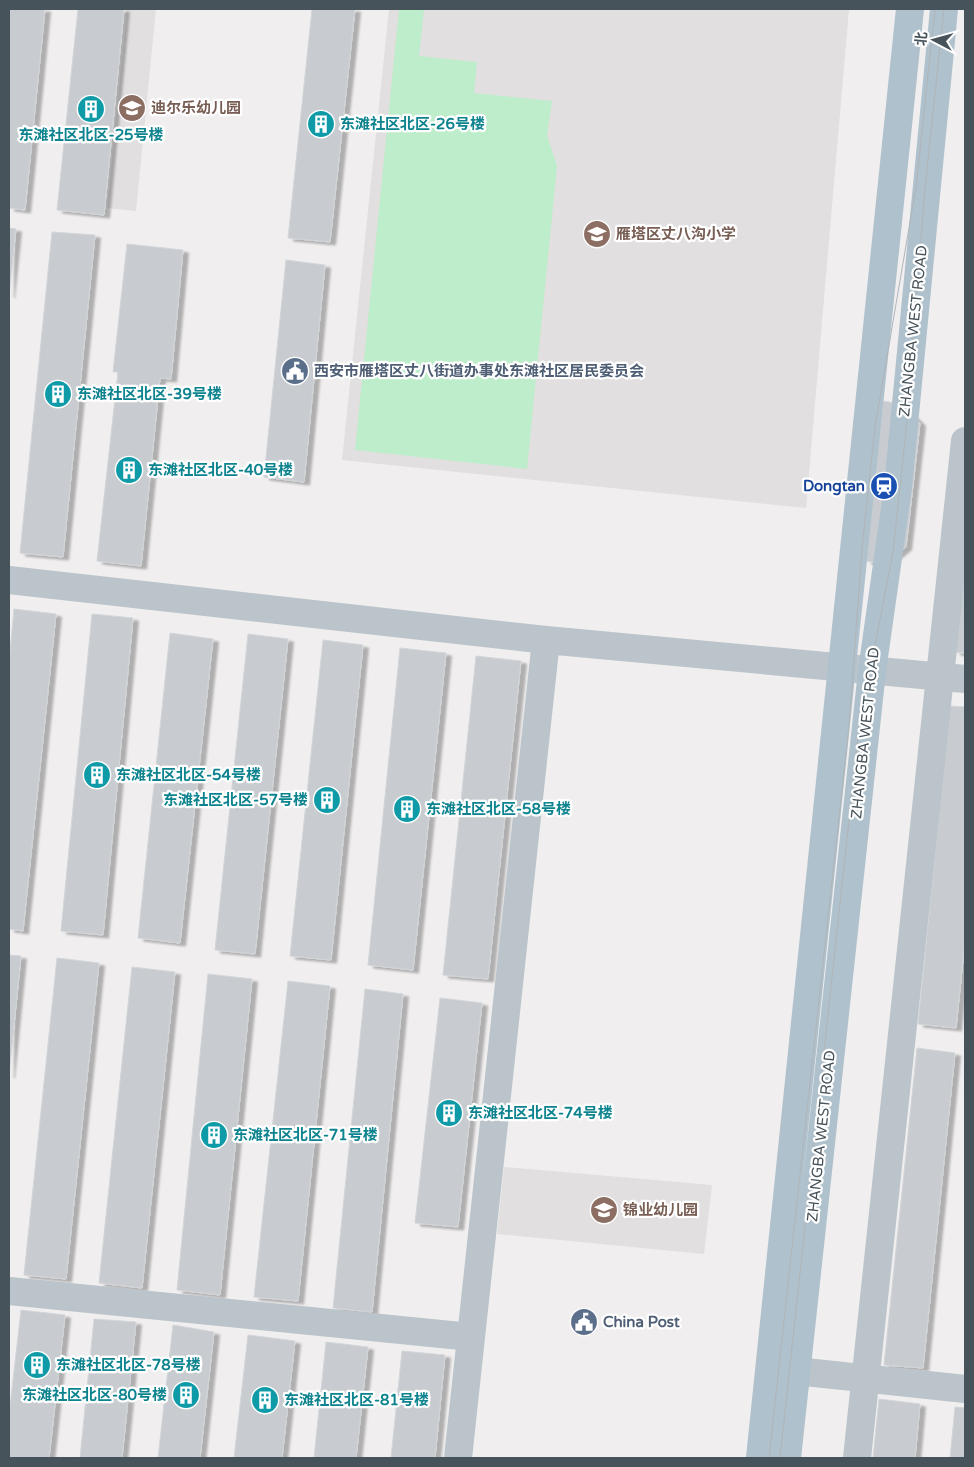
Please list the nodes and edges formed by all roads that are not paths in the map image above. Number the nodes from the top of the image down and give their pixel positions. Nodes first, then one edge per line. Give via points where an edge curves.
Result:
1 (910, 9) edge
2 (944, 9) edge
3 (965, 441) edge
4 (9, 580) edge
5 (546, 640) junction
6 (843, 667) junction
7 (872, 671) junction
8 (953, 678) edge
9 (9, 1291) edge
10 (471, 1337) junction
11 (796, 1372) junction
12 (866, 1379) junction
13 (965, 1389) edge
14 (458, 1458) edge
15 (760, 1458) edge
16 (787, 1458) edge
17 (857, 1458) edge

1 - 6 main road, ZHANGBA WEST ROAD
2 - 7 main road, ZHANGBA WEST ROAD via 898,487
3 - 8 street
4 - 5 street
5 - 6 street
5 - 10 street
6 - 7 street
6 - 15 main road, ZHANGBA WEST ROAD
7 - 8 street
7 - 11 main road, ZHANGBA WEST ROAD
8 - 12 street
9 - 10 street
10 - 14 street
11 - 12 street
11 - 16 main road, ZHANGBA WEST ROAD
12 - 13 street
12 - 17 street

